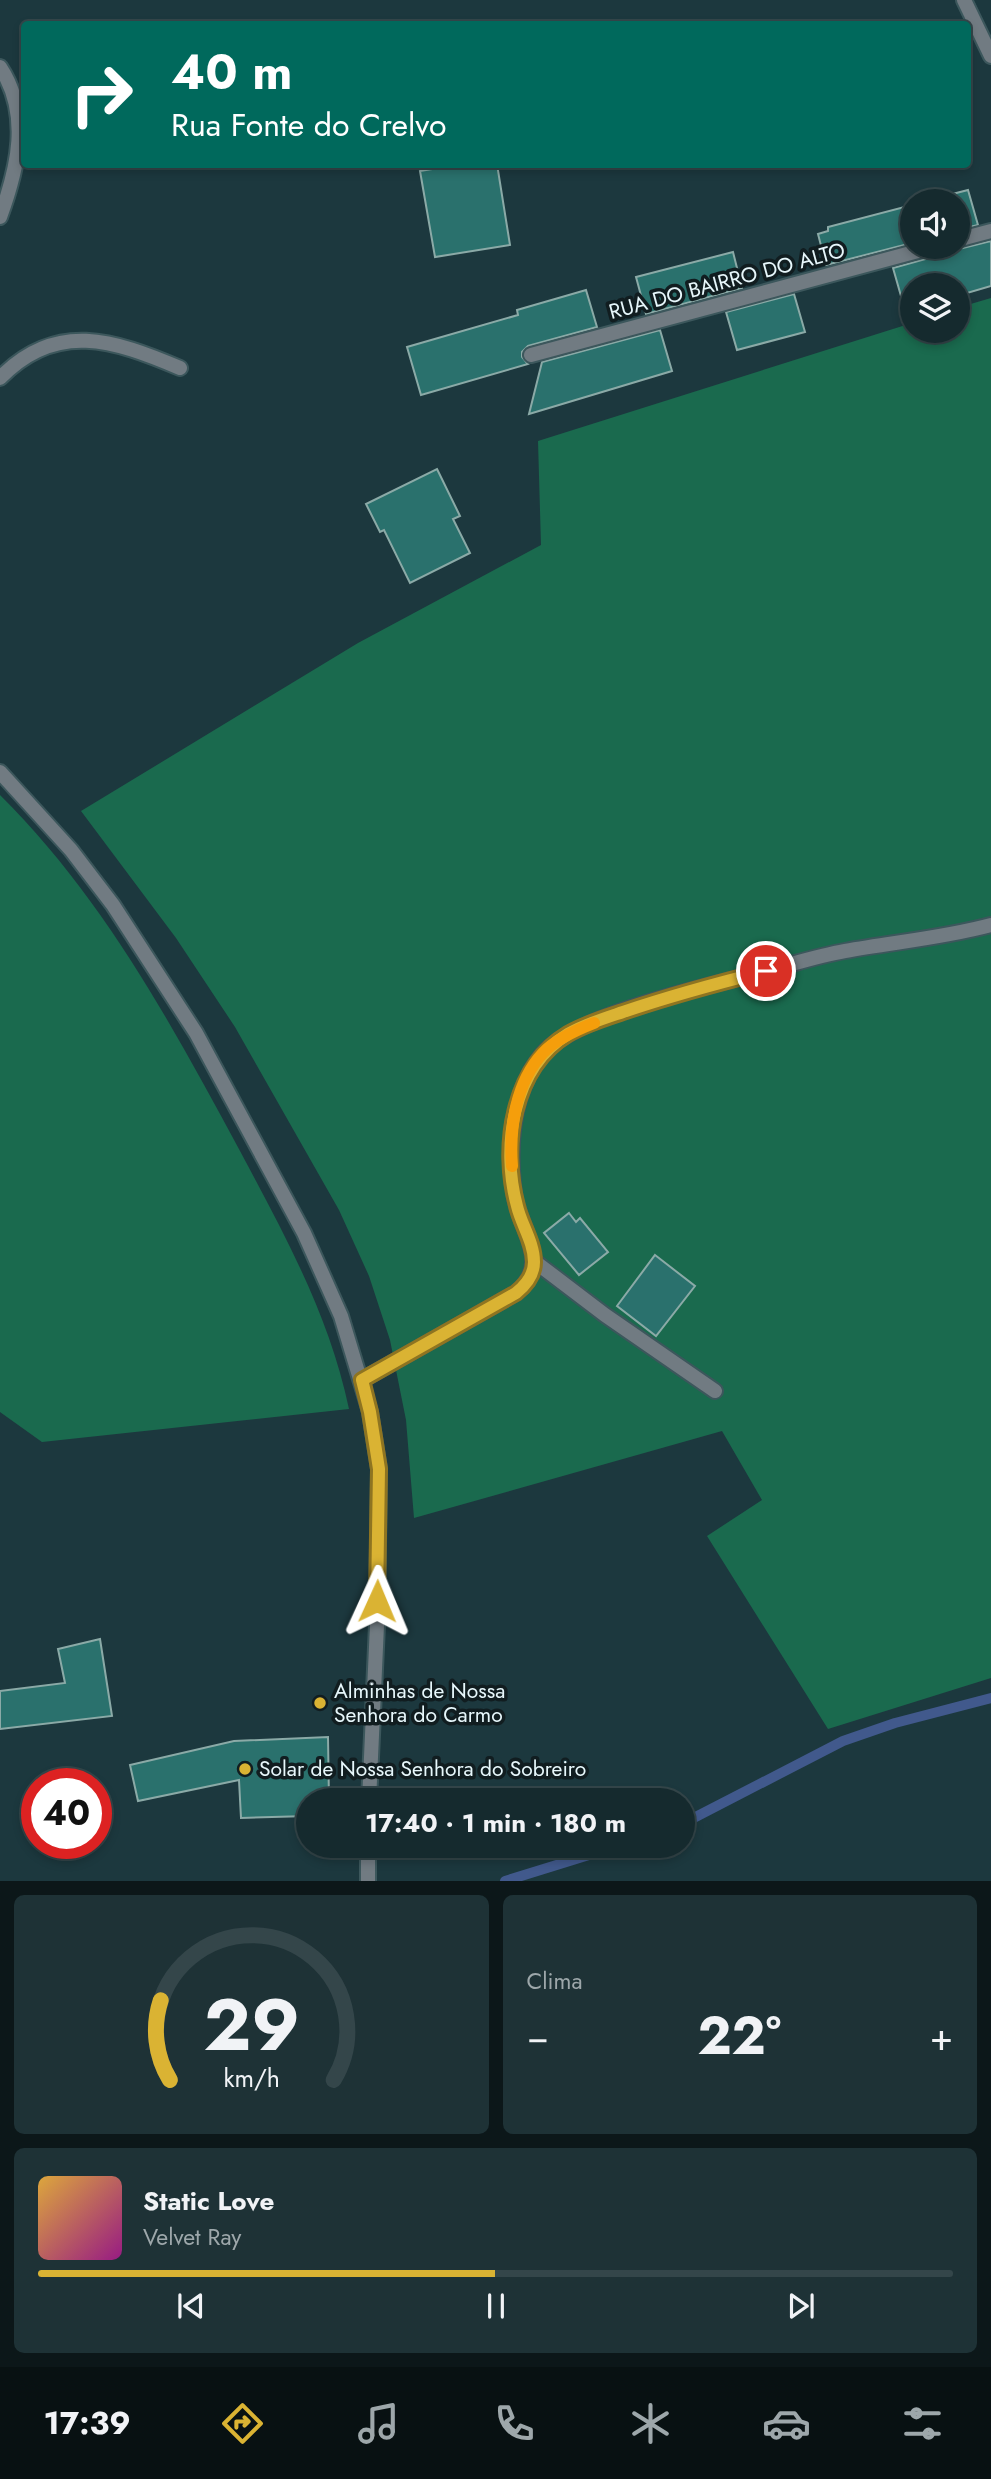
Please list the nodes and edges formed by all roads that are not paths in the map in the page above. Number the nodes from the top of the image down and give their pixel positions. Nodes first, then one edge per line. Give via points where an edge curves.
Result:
1 (964, 0) edge
2 (991, 55) edge
3 (0, 67) edge
4 (0, 217) edge
5 (991, 231) edge
6 (970, 237) edge
7 (900, 256) edge
8 (531, 355) dead end
9 (180, 368) dead end
10 (0, 378) edge
11 (0, 772) edge
12 (991, 925) edge
13 (534, 1261) junction
14 (362, 1380) junction
15 (715, 1391) dead end
16 (370, 1788) edge
17 (368, 1858) edge
18 (368, 1881) edge

1 - 2 street
3 - 4 street via 11,85 19,149
5 - 6 street
7 - 8 street, RUA DO BAIRRO DO ALTO
9 - 10 street via 123,346 67,342 42,347 18,360
11 - 14 street via 71,850 113,905 196,1033 304,1233 341,1316
12 - 13 street via 932,939 843,951 664,998 569,1034 543,1053 524,1083 510,1146 517,1207
13 - 14 street via 530,1278 516,1293
13 - 15 street
14 - 16 street via 379,1480
17 - 18 street

